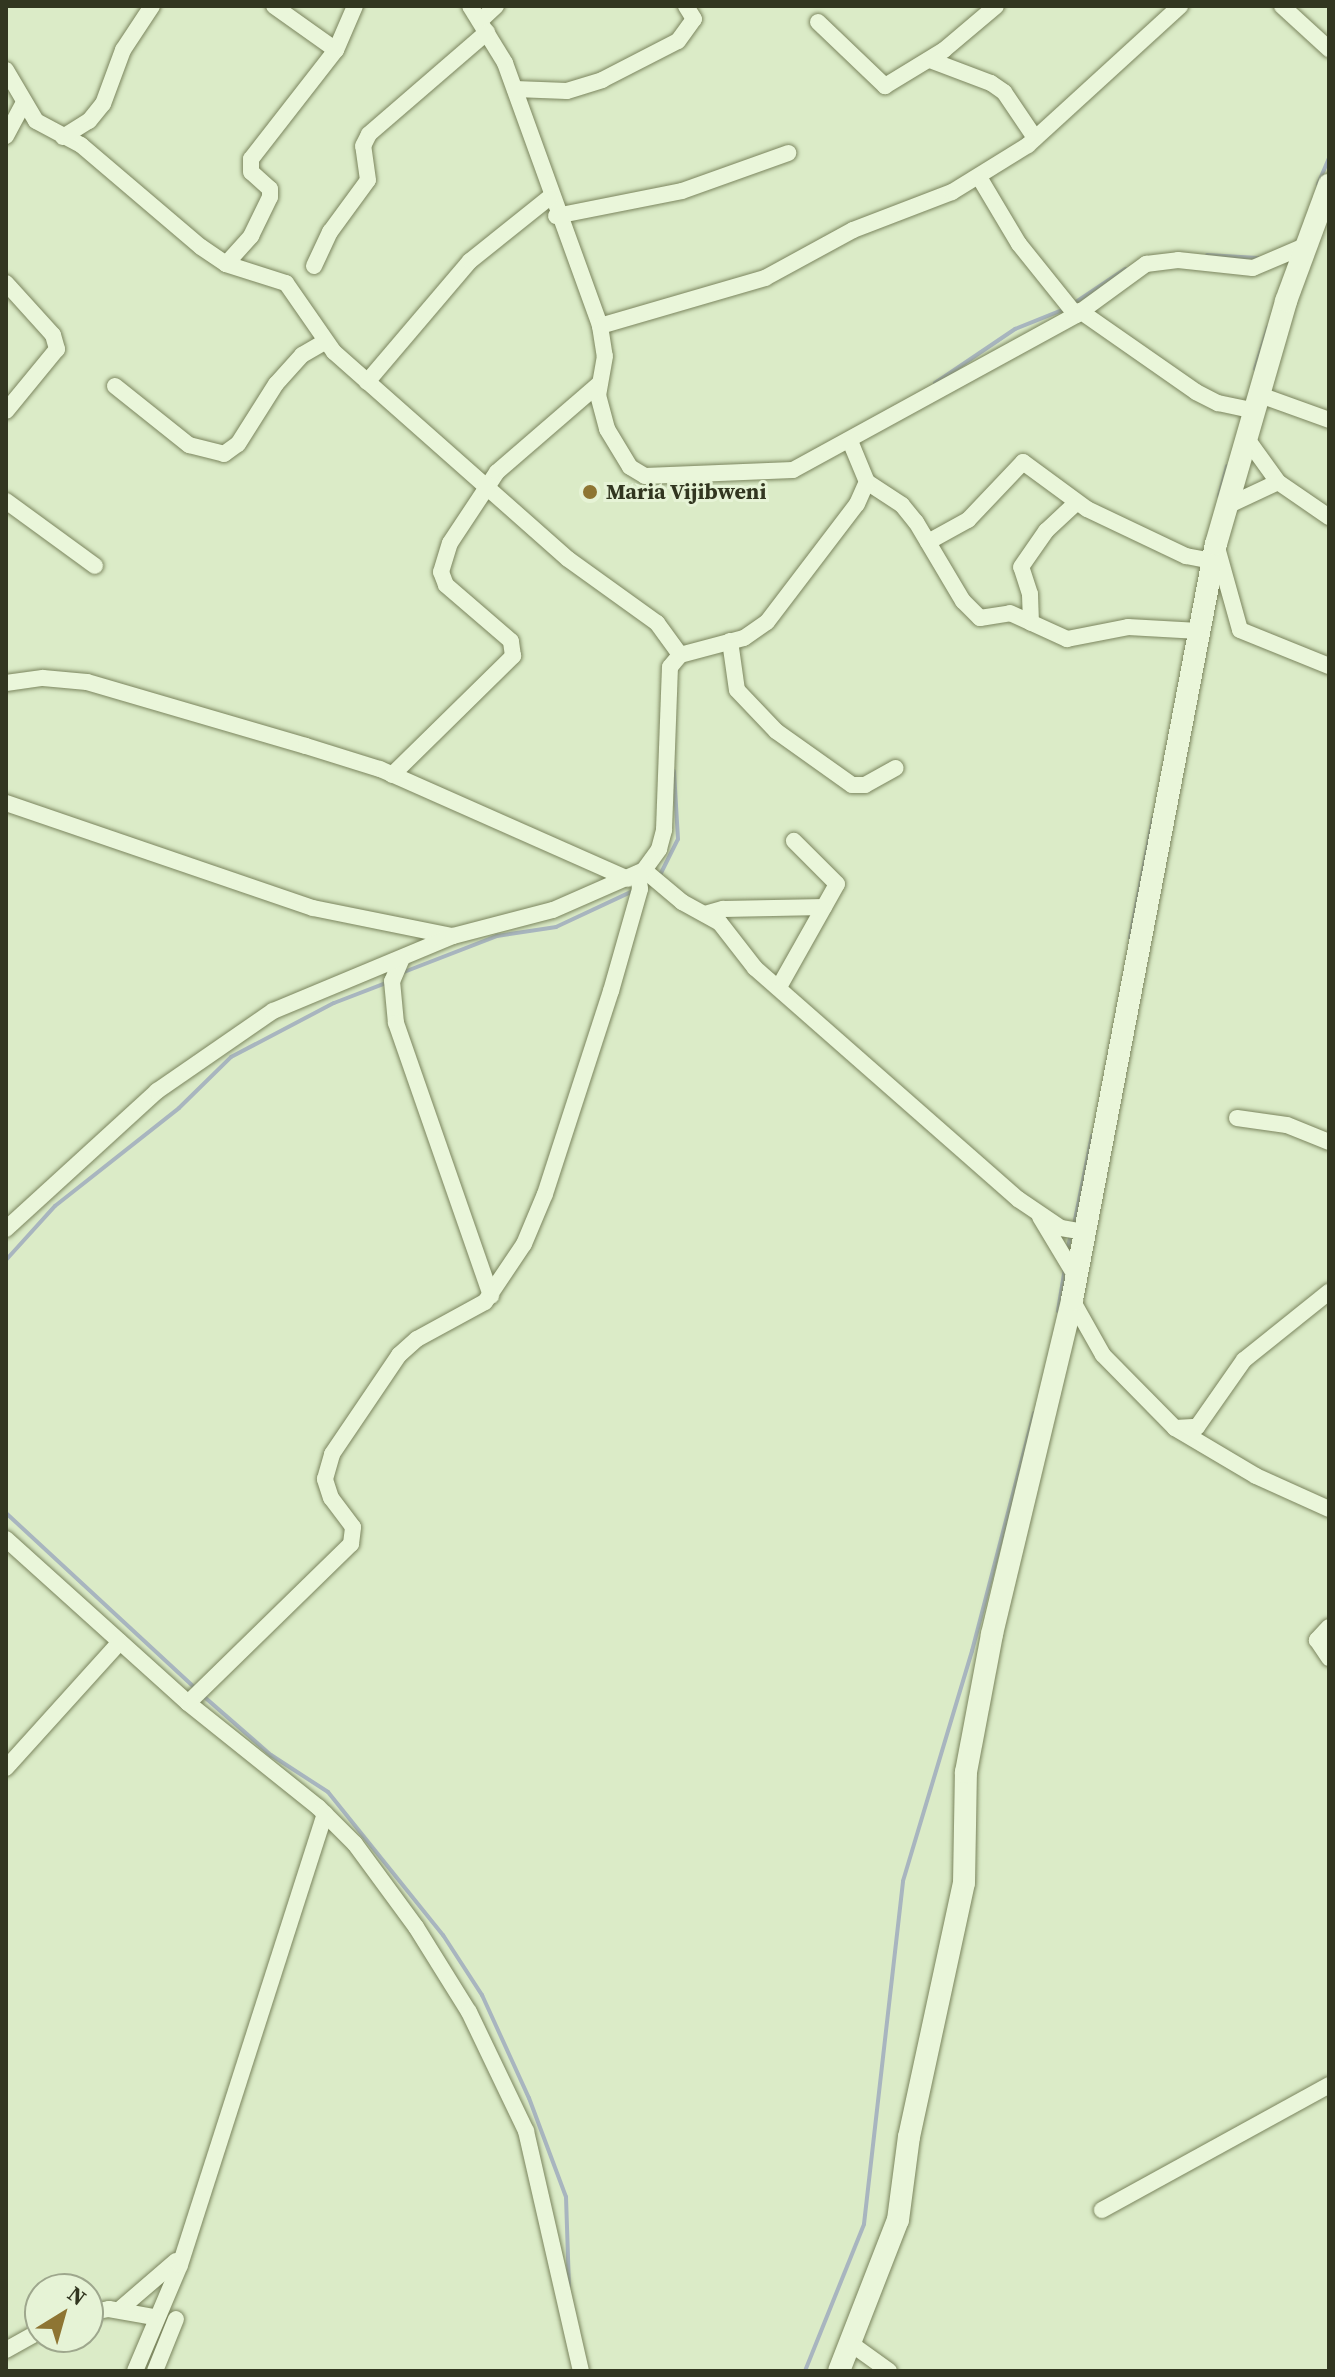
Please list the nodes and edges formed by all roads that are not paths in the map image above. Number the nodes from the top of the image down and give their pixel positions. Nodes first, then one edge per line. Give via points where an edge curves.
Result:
1 (152, 6) edge
2 (274, 6) edge
3 (355, 6) edge
4 (470, 6) edge
5 (496, 6) edge
6 (686, 6) edge
7 (996, 6) edge
8 (1180, 6) edge
9 (1282, 6) edge
10 (818, 22) dead end
11 (484, 26) junction
12 (1329, 49) edge
13 (336, 50) junction
14 (930, 60) junction
15 (6, 70) edge
16 (515, 89) junction
17 (23, 104) junction
18 (6, 136) edge
19 (63, 137) junction
20 (1035, 138) junction
21 (788, 153) dead end
22 (979, 177) junction
23 (1329, 185) edge
24 (550, 197) junction
25 (556, 216) junction
26 (1307, 245) junction
27 (226, 264) junction
28 (314, 266) dead end
29 (6, 283) edge
30 (1078, 313) junction
31 (600, 326) junction
32 (323, 343) junction
33 (367, 382) junction
34 (599, 384) junction
35 (115, 386) dead end
36 (1258, 403) junction
37 (6, 411) edge
38 (1329, 420) edge
39 (1247, 439) junction
40 (850, 441) junction
41 (867, 482) junction
42 (1278, 482) junction
43 (487, 484) junction
44 (6, 501) edge
45 (1077, 502) junction
46 (1227, 506) junction
47 (1329, 517) edge
48 (928, 542) junction
49 (1214, 553) junction
50 (95, 566) dead end
51 (1031, 623) junction
52 (1199, 631) junction
53 (730, 641) junction
54 (680, 655) junction
55 (1329, 666) edge
56 (6, 683) edge
57 (896, 768) dead end
58 (392, 775) junction
59 (6, 803) edge
60 (794, 841) dead end
61 (637, 874) junction
62 (824, 907) junction
63 (705, 914) junction
64 (453, 936) junction
65 (402, 958) junction
66 (365, 972) junction
67 (779, 987) junction
68 (392, 1001) junction
69 (1237, 1118) dead end
70 (1329, 1142) edge
71 (1039, 1215) junction
72 (6, 1229) edge
73 (1084, 1232) junction
74 (1076, 1277) junction
75 (1329, 1292) edge
76 (491, 1296) junction
77 (1072, 1300) junction
78 (1175, 1428) junction
79 (1329, 1509) edge
80 (6, 1539) edge
81 (1329, 1627) edge
82 (120, 1642) junction
83 (1329, 1658) edge
84 (188, 1703) junction
85 (6, 1768) edge
86 (325, 1814) junction
87 (1329, 2085) edge
88 (1102, 2210) dead end
89 (185, 2251) junction
90 (119, 2310) junction
91 (104, 2311) edge
92 (154, 2317) junction
93 (176, 2319) dead end
94 (24, 2340) edge
95 (850, 2343) junction
96 (6, 2350) edge
97 (135, 2371) edge
98 (155, 2371) edge
99 (581, 2371) edge
100 (839, 2371) edge
101 (889, 2371) edge

1 - 19 street via 123,50 103,104 89,121
2 - 13 street
3 - 13 street
4 - 11 street
5 - 11 street
6 - 16 street via 694,19 678,41 602,80 567,91
7 - 14 street
8 - 20 street
9 - 12 street
10 - 14 street via 882,85
11 - 16 street
11 - 28 street via 369,134 363,146 368,180 330,232
13 - 27 street via 251,159 251,172 270,189 270,197 251,236
14 - 20 street via 1004,92
15 - 17 street
16 - 24 street
17 - 18 street
17 - 19 street via 36,121
19 - 27 street via 81,145 143,202
20 - 22 street
21 - 25 street via 682,191
22 - 30 street via 1019,244
22 - 31 street via 906,214 853,230 765,278
23 - 26 street
24 - 25 street
24 - 33 street via 470,261
25 - 31 street
26 - 30 street via 1253,268 1178,260 1146,264
26 - 36 street
27 - 32 street via 286,283
29 - 37 street via 53,335 57,349
30 - 36 street via 1196,392 1218,403
30 - 40 street
31 - 34 street via 605,356
32 - 33 street
32 - 35 street via 285,373 262,400 238,444 224,454 189,445
33 - 43 street
34 - 40 street via 607,429 630,467 645,476 793,470
34 - 43 street
36 - 38 street
36 - 39 street
39 - 42 street
39 - 46 street
40 - 41 street
41 - 48 street via 902,505
41 - 53 street via 857,504 758,632
42 - 46 street
42 - 47 street
43 - 54 street via 568,559 657,623
43 - 58 street via 450,543 441,572 454,596 511,641 513,656
44 - 50 street
45 - 48 street via 1023,462 968,520
45 - 49 street via 1168,548
45 - 51 street via 1046,531 1021,567 1030,594
46 - 49 street
48 - 51 street via 976,616 1010,613
49 - 52 street
49 - 55 street via 1240,630
51 - 52 street via 1067,639 1128,627
52 - 73 street
53 - 54 street
53 - 57 street via 737,690 776,731 852,785 865,785
54 - 61 street via 666,680 664,830 659,849
56 - 58 street via 43,678 109,687
58 - 61 street
59 - 64 street via 313,908
60 - 62 street via 836,879
61 - 63 street
61 - 64 street via 531,918
61 - 76 street via 640,889 611,991 545,1194 524,1244
62 - 63 street
62 - 67 street
63 - 67 street via 724,927 748,961
64 - 65 street
65 - 66 street
65 - 68 street via 392,981
66 - 68 street
66 - 72 street via 273,1011 200,1059 91,1147
67 - 71 street
68 - 76 street
69 - 70 street via 1295,1127
71 - 73 street via 1071,1232
71 - 74 street
73 - 74 street
74 - 77 street
75 - 78 street via 1244,1360 1197,1427
76 - 84 street via 468,1315 417,1339 382,1377 326,1467 327,1489 353,1527 351,1544
77 - 78 street via 1103,1355
77 - 95 street via 989,1650 966,1772 964,1883 909,2137 898,2220
78 - 79 street via 1246,1470
80 - 82 street
81 - 83 street via 1317,1640
82 - 84 street
82 - 85 street
84 - 86 street
86 - 89 street
86 - 99 street via 355,1844 416,1927 469,2012 509,2091 535,2161
87 - 88 street
89 - 90 street
89 - 92 street
90 - 91 street
90 - 92 street
92 - 97 street
93 - 98 street
94 - 96 street
95 - 100 street
95 - 101 street

